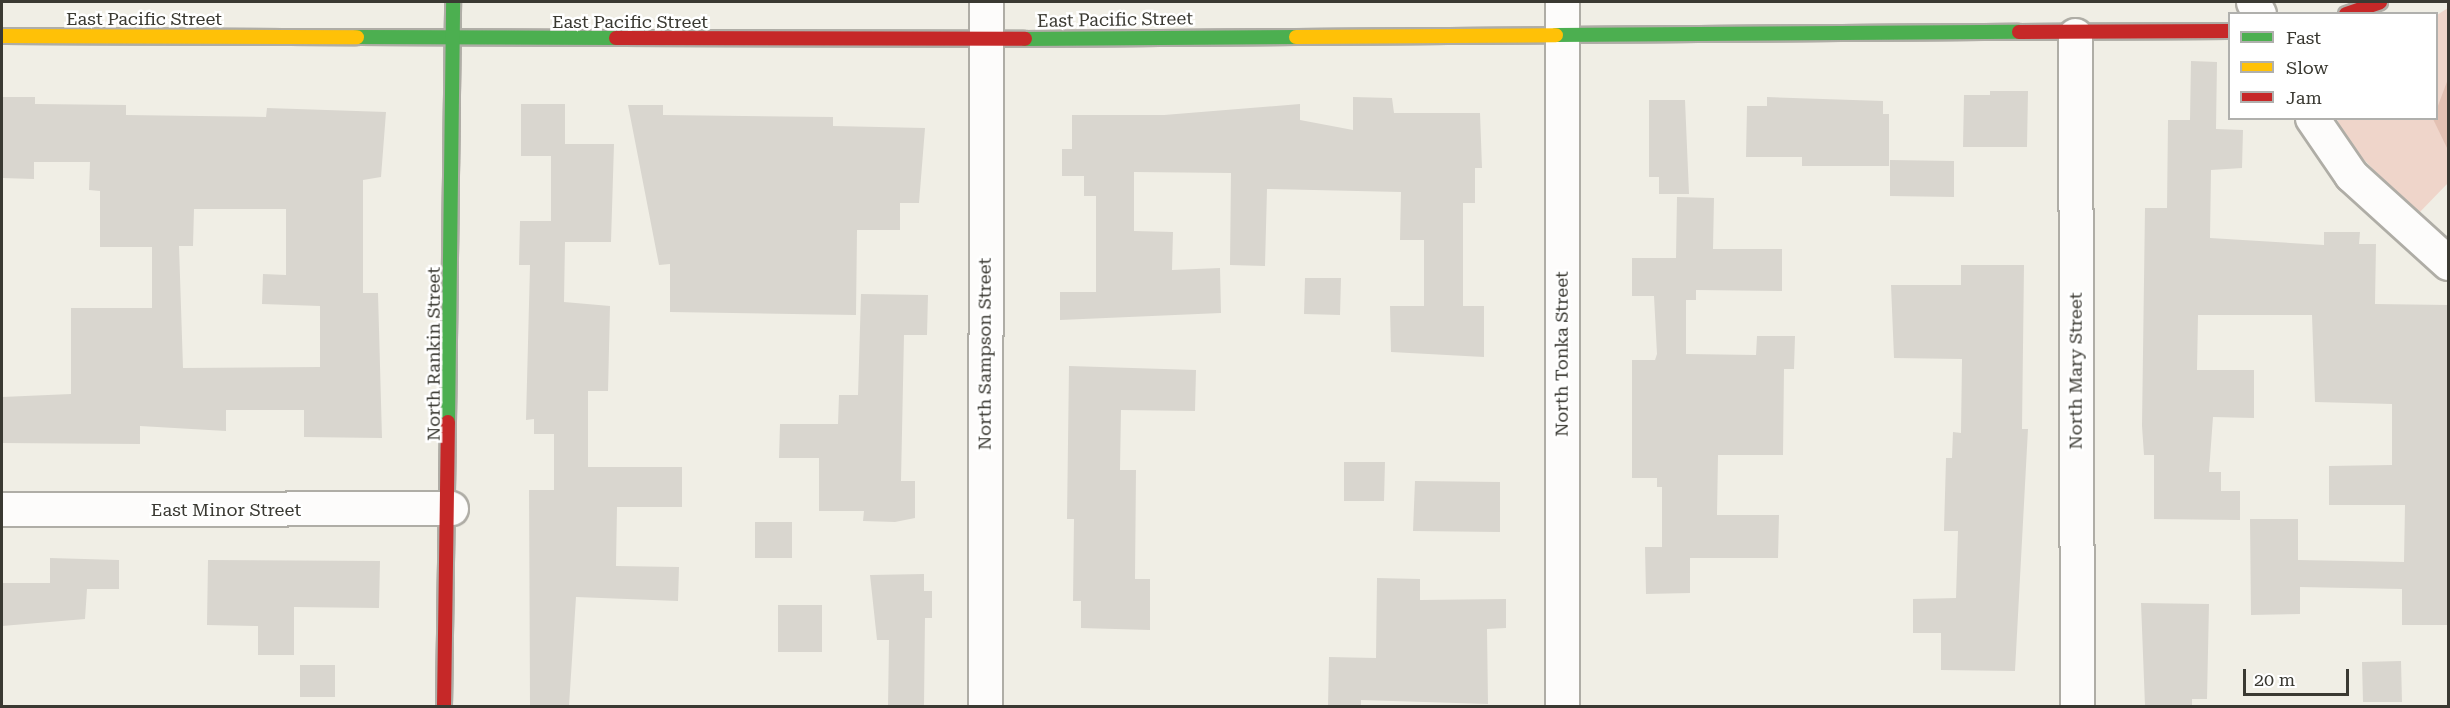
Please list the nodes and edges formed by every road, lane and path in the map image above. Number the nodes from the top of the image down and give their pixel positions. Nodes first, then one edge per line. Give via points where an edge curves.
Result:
1 (453, 2) edge
2 (986, 2) edge
3 (1562, 2) edge
4 (2380, 2) edge
5 (2352, 12) edge
6 (2228, 31) edge
7 (1562, 34) junction
8 (2076, 35) junction
9 (2, 36) edge
10 (986, 39) junction
11 (453, 40) junction
12 (2313, 120) edge
13 (2448, 263) edge
14 (451, 508) junction
15 (2, 510) edge
16 (444, 706) edge
17 (985, 706) edge
18 (1562, 706) edge
19 (2077, 706) edge

1 - 11 street, North Rankin Street
2 - 10 street, North Sampson Street
3 - 7 street, North Tonka Street
4 - 5 street
6 - 8 street, East Pacific Street
7 - 8 street, East Pacific Street
7 - 10 street, East Pacific Street
7 - 18 street, North Tonka Street
8 - 19 street, North Mary Street
9 - 11 street, East Pacific Street
10 - 11 street, East Pacific Street
10 - 17 street, North Sampson Street
11 - 14 street, North Rankin Street
12 - 13 street via 2351,175
14 - 15 street, East Minor Street
14 - 16 street, North Rankin Street

